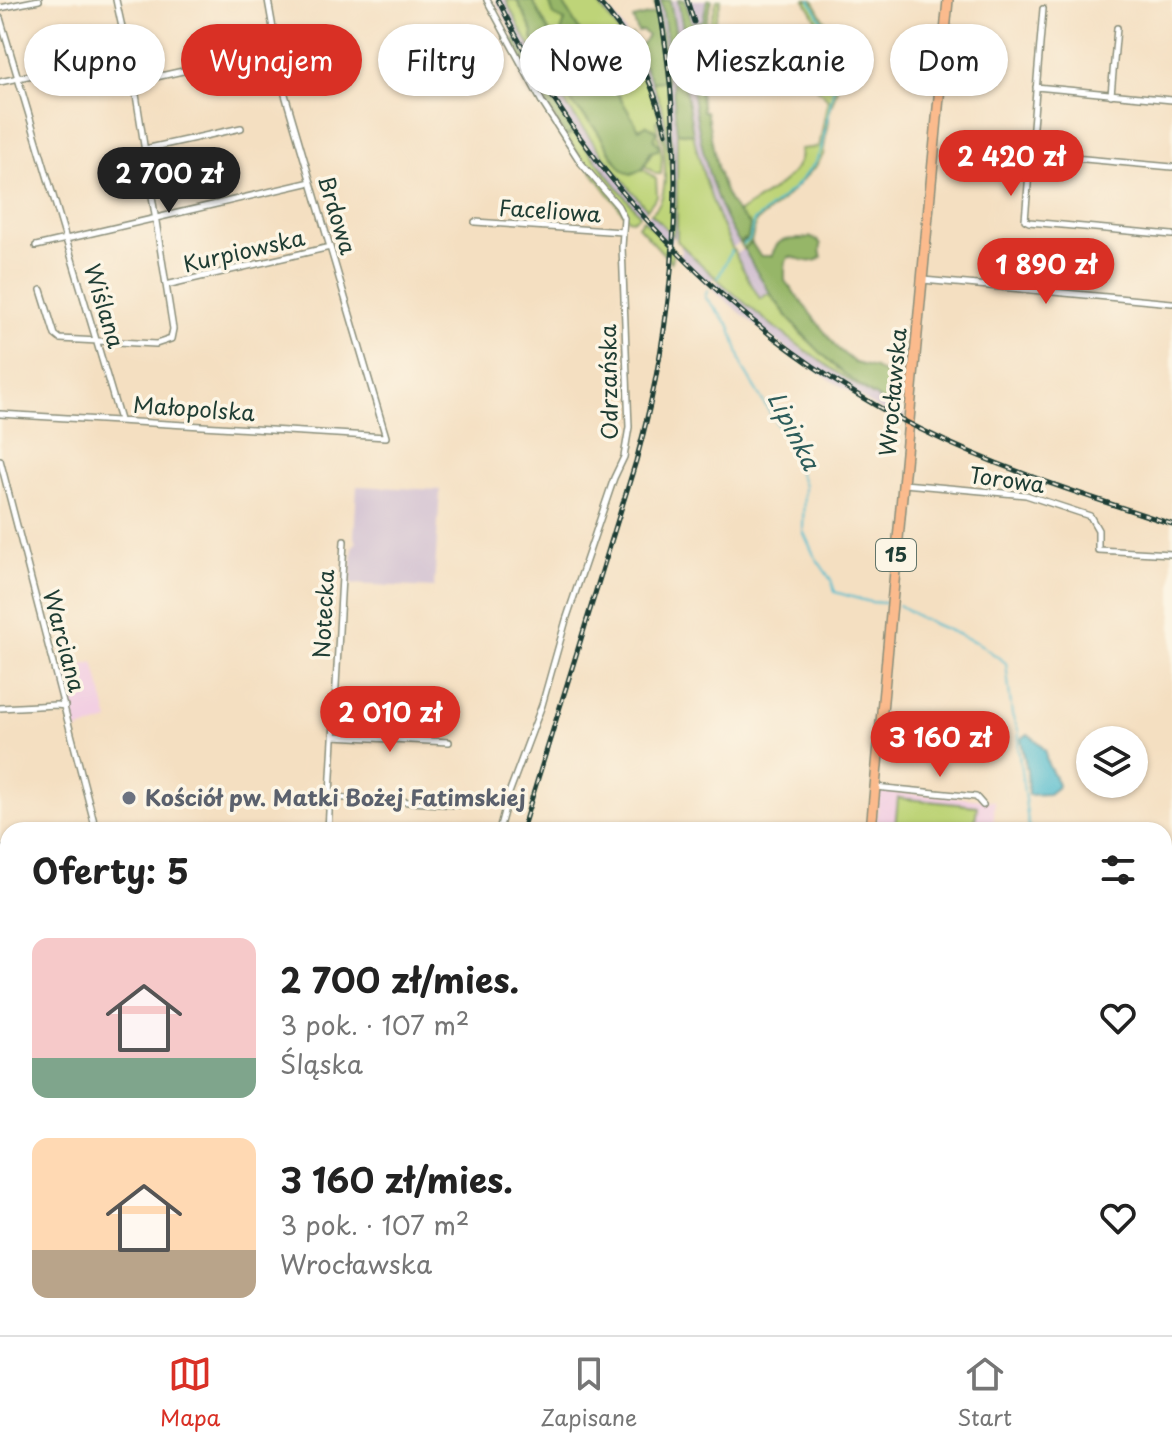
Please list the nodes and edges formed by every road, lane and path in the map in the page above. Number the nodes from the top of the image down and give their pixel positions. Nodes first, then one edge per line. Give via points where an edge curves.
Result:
1 (39, 0) edge
2 (116, 0) edge
3 (268, 0) edge
4 (487, 0) edge
5 (948, 0) edge
6 (0, 8) edge
7 (1043, 9) dead end
8 (0, 18) edge
9 (121, 24) edge
10 (272, 24) edge
11 (1117, 28) dead end
12 (24, 77) edge
13 (19, 78) junction
14 (0, 82) edge
15 (1036, 87) junction
16 (1111, 95) junction
17 (136, 96) edge
18 (285, 96) edge
19 (1172, 100) edge
20 (241, 128) dead end
21 (145, 149) junction
22 (1030, 154) junction
23 (1172, 167) edge
24 (311, 182) junction
25 (155, 217) junction
26 (475, 222) dead end
27 (623, 232) junction
28 (1172, 235) edge
29 (67, 239) junction
30 (36, 246) dead end
31 (330, 247) junction
32 (922, 280) junction
33 (166, 285) junction
34 (41, 290) dead end
35 (1172, 303) edge
36 (97, 341) junction
37 (0, 414) edge
38 (120, 420) junction
39 (386, 437) joint
40 (0, 460) edge
41 (903, 484) junction
42 (344, 541) dead end
43 (1172, 554) edge
44 (65, 706) junction
45 (0, 708) edge
46 (333, 736) junction
47 (449, 742) dead end
48 (875, 787) junction
49 (330, 797) junction
50 (459, 805) dead end
51 (983, 805) dead end
52 (94, 822) edge
53 (328, 822) edge
54 (501, 822) edge
55 (872, 822) edge

1 - 6 street
2 - 9 street
3 - 10 street, Brdowa
4 - 27 street, Odrzańska via 542,102 581,163 618,206
5 - 32 main road, Wrocławska / 15
7 - 15 street
8 - 13 street, Wiślana
11 - 16 street
12 - 13 street
13 - 14 street
13 - 29 street, Wiślana
15 - 16 street
15 - 22 street
16 - 19 street
17 - 21 street
18 - 24 street, Brdowa
20 - 21 street
21 - 25 street
22 - 23 street
22 - 28 street via 1024,215 1029,222
24 - 25 street
24 - 31 street, Brdowa
25 - 29 street
25 - 33 street
26 - 27 street, Faceliowa
27 - 54 street, Odrzańska via 628,443
29 - 30 street
29 - 36 street, Wiślana
31 - 33 street, Kurpiowska
31 - 39 street, Brdowa
32 - 35 street
32 - 41 main road, Wrocławska / 15
33 - 36 street via 171,339 156,344
34 - 36 street via 55,335
36 - 38 street, Wiślana
37 - 38 street, Małopolska
38 - 39 street, Małopolska
40 - 44 street, Warciana
41 - 43 street, Torowa via 1026,495 1090,516 1098,530 1098,550
41 - 48 main road, Wrocławska / 15
42 - 46 street, Notecka
44 - 45 street
44 - 52 street, Warciana
46 - 47 street
46 - 49 street, Notecka
48 - 51 street via 976,797
48 - 55 main road, Wrocławska / 15
49 - 50 street
49 - 53 street, Notecka

